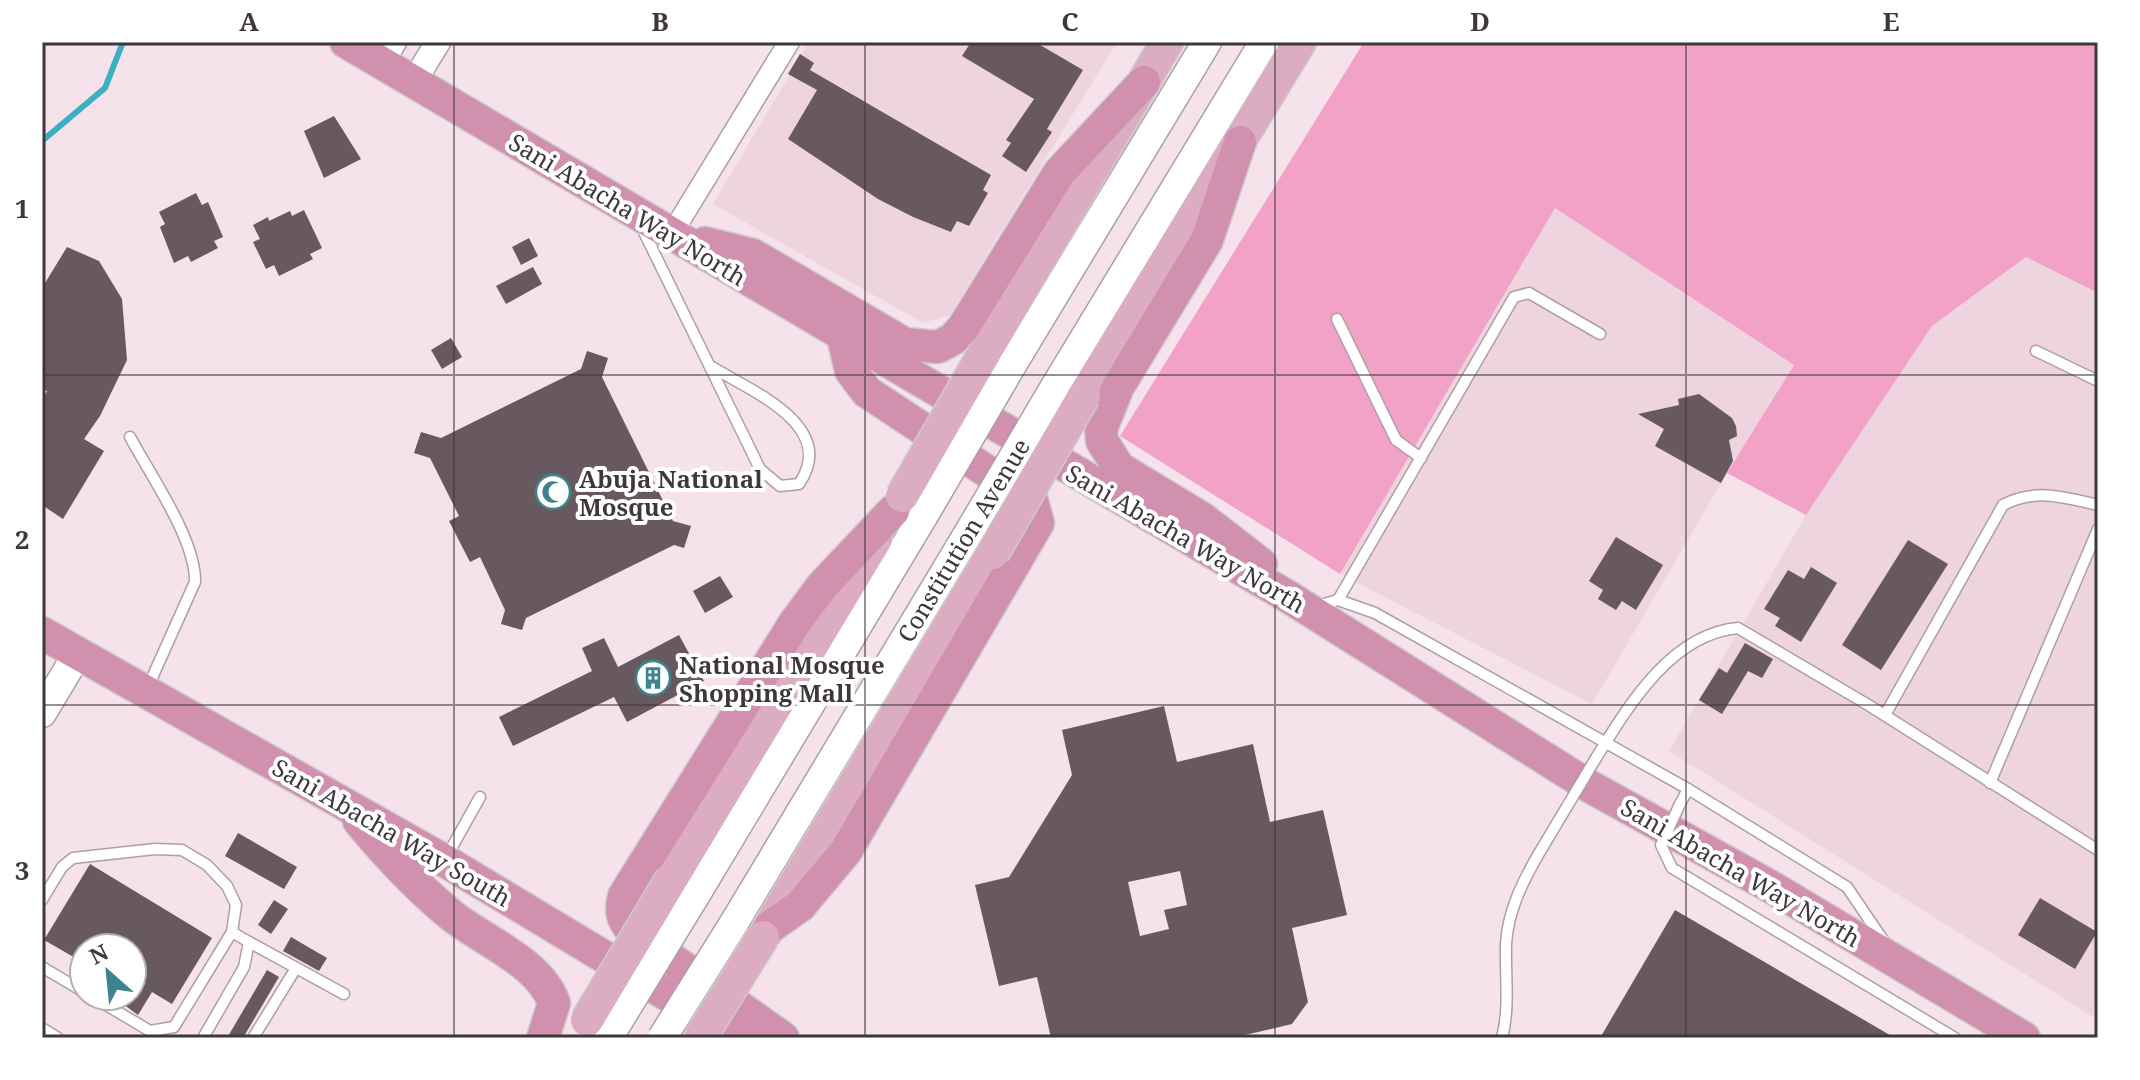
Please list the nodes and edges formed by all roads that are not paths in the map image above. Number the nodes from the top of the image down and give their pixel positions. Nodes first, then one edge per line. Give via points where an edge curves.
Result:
1 (346, 42) edge
2 (438, 42) edge
3 (789, 42) edge
4 (1167, 42) edge
5 (1207, 42) edge
6 (1264, 42) edge
7 (1300, 42) edge
8 (388, 53) edge
9 (1144, 82) joint
10 (413, 83) junction
11 (1240, 142) joint
12 (635, 213) junction
13 (1066, 215) junction
14 (671, 235) junction
15 (1162, 265) junction
16 (1337, 319) dead end
17 (1600, 334) dead end
18 (843, 337) junction
19 (2036, 351) dead end
20 (712, 367) junction
21 (2098, 381) edge
22 (1070, 391) junction
23 (130, 437) dead end
24 (1421, 458) junction
25 (2098, 505) edge
26 (906, 507) junction
27 (2098, 529) edge
28 (1338, 600) junction
29 (1297, 603) junction
30 (42, 633) edge
31 (78, 653) junction
32 (146, 691) junction
33 (42, 713) edge
34 (1885, 715) junction
35 (1606, 742) junction
36 (1990, 783) junction
37 (1688, 789) junction
38 (480, 797) dead end
39 (343, 804) junction
40 (2098, 850) edge
41 (445, 861) junction
42 (42, 900) edge
43 (232, 932) junction
44 (766, 932) junction
45 (249, 942) junction
46 (1900, 964) junction
47 (42, 967) edge
48 (296, 968) junction
49 (68, 982) edge
50 (344, 994) dead end
51 (118, 1012) edge
52 (42, 1028) edge
53 (596, 1033) edge
54 (58, 1038) edge
55 (203, 1038) edge
56 (253, 1038) edge
57 (543, 1038) edge
58 (662, 1038) edge
59 (700, 1038) edge
60 (739, 1038) edge
61 (783, 1038) edge
62 (1502, 1038) edge
63 (1955, 1038) edge
64 (2024, 1038) edge

1 - 8 highway, Sani Abacha Way North
2 - 10 street
3 - 14 street
4 - 9 main road
5 - 13 main road
6 - 15 main road, Constitution Avenue
7 - 11 main road
8 - 10 highway, Sani Abacha Way North
9 - 13 highway via 1084,143
10 - 12 highway, Sani Abacha Way North
11 - 15 highway via 1223,200
12 - 14 highway, Sani Abacha Way North
12 - 20 lane
13 - 14 highway via 953,339 938,347 905,344 753,255
13 - 26 main road, bridge via 998,358
14 - 18 highway, Sani Abacha Way North
15 - 22 main road, Constitution Avenue
15 - 29 highway via 1104,416 1102,441 1128,474 1252,553
16 - 24 lane via 1396,440
17 - 24 lane via 1529,293 1514,297
18 - 29 highway, Sani Abacha Way North
18 - 44 highway via 851,371 867,392 1032,501 1038,523 846,851 800,906
19 - 21 lane
20 - 20 lane via 760,469 780,486 799,484 810,450 801,429 781,409
22 - 44 main road, Constitution Avenue, bridge via 993,553
22 - 58 main road, Constitution Avenue, bridge via 966,537
23 - 32 lane via 189,548 195,571 195,582
24 - 28 lane
25 - 34 lane via 2024,494 2003,505
26 - 53 main road, bridge
26 - 61 highway via 838,567 794,624 624,896 623,920 632,931
27 - 36 lane
28 - 29 lane
28 - 35 lane via 1375,613
29 - 46 highway, Sani Abacha Way North via 1589,786
30 - 31 highway, Sani Abacha Way South
31 - 32 highway, Sani Abacha Way South
31 - 33 main road
32 - 39 highway, Sani Abacha Way South
34 - 35 lane via 1738,628 1717,630 1666,662
34 - 36 lane
35 - 37 lane
35 - 62 lane, bridge via 1518,889 1506,943 1508,1015
36 - 40 lane
37 - 46 lane via 1847,887
37 - 63 lane, bridge via 1661,845 1672,868
38 - 41 lane
39 - 41 highway, Sani Abacha Way South
39 - 57 highway via 421,888 537,975 554,1003
41 - 60 highway, Sani Abacha Way South
42 - 43 lane via 73,858 182,850 227,886 236,905
43 - 45 lane
43 - 51 lane via 174,1027 150,1031
44 - 59 main road, Constitution Avenue, bridge
45 - 48 lane
45 - 55 lane via 244,967
46 - 64 highway, Sani Abacha Way North
47 - 49 lane
48 - 50 lane
48 - 56 lane
52 - 54 lane

